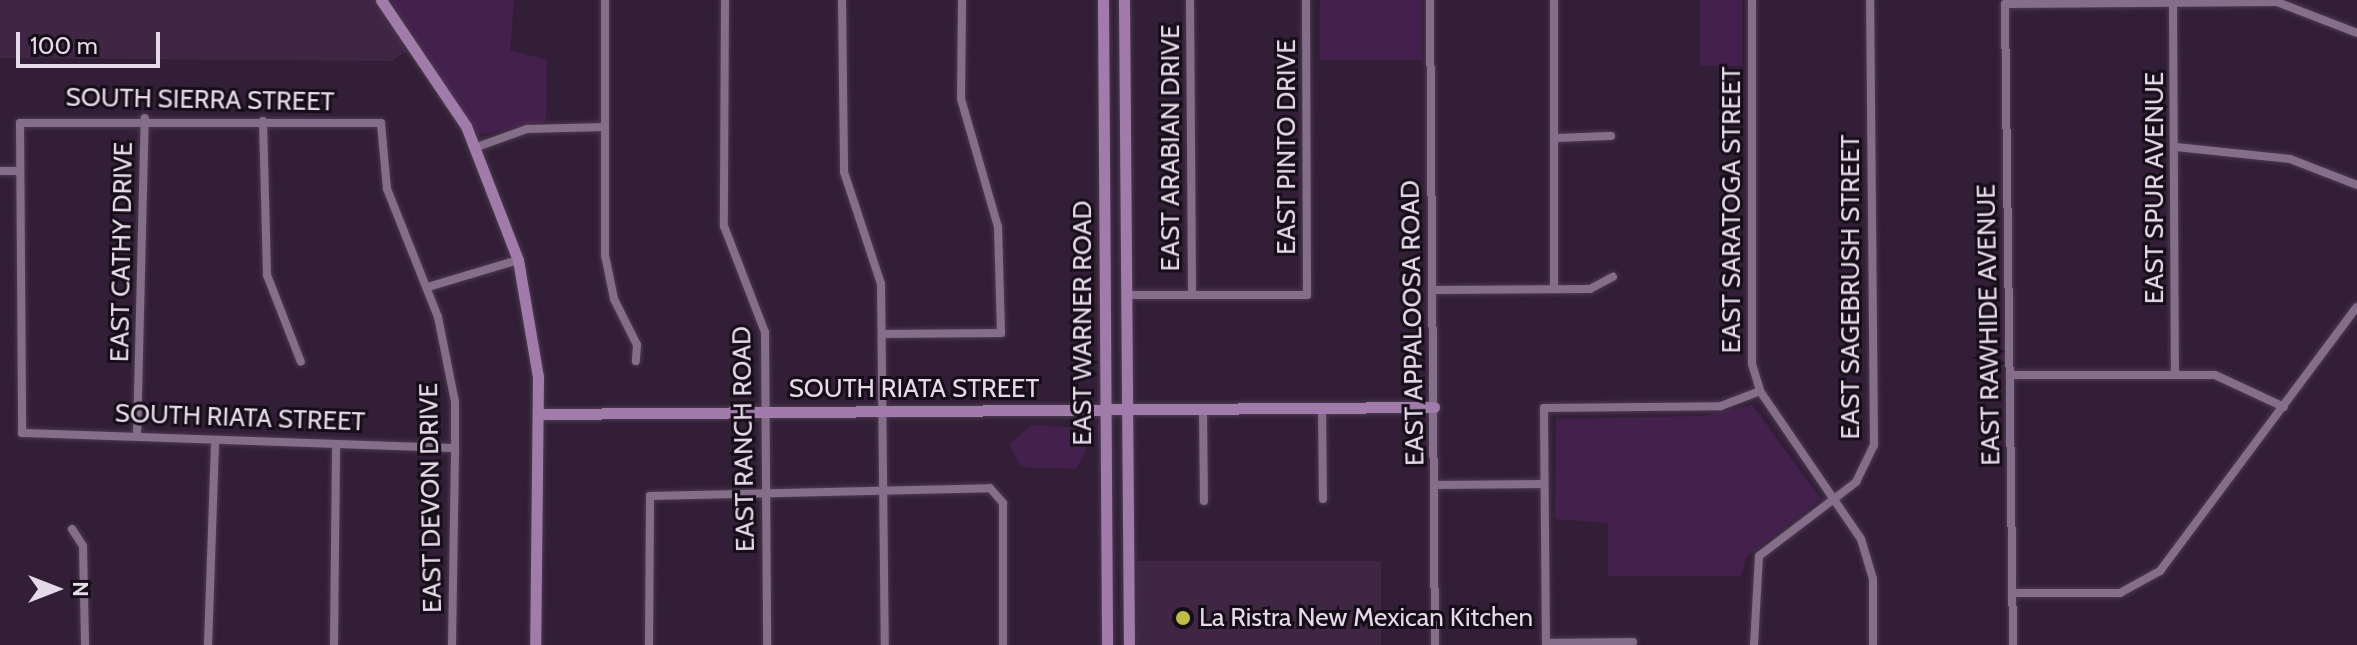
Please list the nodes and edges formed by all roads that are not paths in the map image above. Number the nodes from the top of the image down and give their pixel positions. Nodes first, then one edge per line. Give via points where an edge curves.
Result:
1 (381, 0) edge
2 (605, 0) edge
3 (725, 0) edge
4 (842, 0) edge
5 (962, 0) edge
6 (1103, 0) edge
7 (1124, 0) edge
8 (1190, 0) edge
9 (1306, 0) edge
10 (1430, 0) edge
11 (1554, 0) edge
12 (1752, 0) edge
13 (1870, 0) edge
14 (2173, 3) junction
15 (2357, 33) edge
16 (145, 118) junction
17 (263, 121) junction
18 (381, 123) joint
19 (605, 127) junction
20 (1611, 136) dead end
21 (1554, 138) junction
22 (477, 147) junction
23 (2176, 147) junction
24 (0, 171) edge
25 (18, 171) junction
26 (2357, 185) edge
27 (518, 260) junction
28 (1613, 277) dead end
29 (428, 287) junction
30 (1554, 289) junction
31 (1432, 290) junction
32 (1126, 295) junction
33 (1192, 295) junction
34 (2357, 307) edge
35 (883, 334) junction
36 (636, 361) dead end
37 (301, 362) dead end
38 (2175, 373) junction
39 (2010, 375) junction
40 (1760, 391) junction
41 (1434, 407) junction
42 (2284, 407) junction
43 (1322, 408) junction
44 (1203, 409) junction
45 (1105, 410) junction
46 (1126, 410) junction
47 (884, 411) junction
48 (765, 412) junction
49 (539, 414) junction
50 (137, 435) junction
51 (215, 443) junction
52 (336, 445) junction
53 (455, 448) junction
54 (1544, 484) junction
55 (1436, 485) junction
56 (884, 489) junction
57 (766, 492) junction
58 (1323, 499) dead end
59 (1834, 500) junction
60 (1204, 501) dead end
61 (72, 529) dead end
62 (2013, 593) junction
63 (1633, 642) dead end
64 (1546, 644) edge
65 (85, 645) edge
66 (208, 645) edge
67 (334, 645) edge
68 (452, 645) edge
69 (535, 645) edge
70 (649, 645) edge
71 (767, 645) edge
72 (885, 645) edge
73 (1003, 645) edge
74 (1107, 645) edge
75 (1129, 645) edge
76 (1435, 645) edge
77 (1754, 645) edge
78 (1873, 645) edge
79 (2013, 645) edge

1 - 22 street
2 - 19 street
3 - 48 street, EAST RANCH ROAD via 724,226 759,305
4 - 35 street via 844,172 881,284
5 - 35 street via 961,99 998,227 1001,333
6 - 45 street, EAST WARNER ROAD
7 - 32 street, EAST WARNER ROAD
8 - 33 street, EAST ARABIAN DRIVE
9 - 33 street, EAST PINTO DRIVE via 1307,295
10 - 31 street, EAST APPALOOSA ROAD
11 - 21 street
12 - 40 street, EAST SARATOGA STREET via 1752,364
13 - 59 street, EAST SAGEBRUSH STREET via 1874,445 1856,482
14 - 15 street via 2277,2
14 - 23 street, EAST SPUR AVENUE
14 - 39 street, EAST RAWHIDE AVENUE via 2005,4
16 - 17 street, SOUTH SIERRA STREET
16 - 25 street, SOUTH SIERRA STREET via 20,123
16 - 50 street, EAST CATHY DRIVE
17 - 18 street, SOUTH SIERRA STREET
17 - 37 street via 267,275
18 - 29 street, EAST DEVON DRIVE via 387,189
19 - 22 street via 527,129
19 - 36 street via 605,255 614,299 637,345
20 - 21 street
21 - 30 street
22 - 27 street
23 - 26 street via 2290,159
23 - 38 street, EAST SPUR AVENUE
24 - 25 street
25 - 50 street, SOUTH RIATA STREET via 22,433
27 - 29 street
27 - 49 street
28 - 30 street via 1590,289
29 - 53 street, EAST DEVON DRIVE via 453,387
30 - 31 street
31 - 41 street, EAST APPALOOSA ROAD
32 - 33 street
32 - 46 street, EAST WARNER ROAD
34 - 42 street
35 - 47 street
38 - 39 street
38 - 42 street via 2240,382
39 - 62 street, EAST RAWHIDE AVENUE
40 - 54 street via 1713,407 1544,408
40 - 59 street, EAST SARATOGA STREET
41 - 43 street, SOUTH RIATA STREET
41 - 55 street, EAST APPALOOSA ROAD
42 - 62 street via 2160,571 2120,593
43 - 44 street, SOUTH RIATA STREET
43 - 58 street
44 - 46 street, SOUTH RIATA STREET
44 - 60 street
45 - 46 street, SOUTH RIATA STREET
45 - 47 street, SOUTH RIATA STREET
45 - 74 street, EAST WARNER ROAD
46 - 75 street, EAST WARNER ROAD
47 - 48 street, SOUTH RIATA STREET
47 - 56 street
48 - 49 street, SOUTH RIATA STREET
48 - 57 street, EAST RANCH ROAD
49 - 69 street
50 - 51 street, SOUTH RIATA STREET
51 - 52 street, SOUTH RIATA STREET
51 - 66 street
52 - 53 street, SOUTH RIATA STREET
52 - 67 street
53 - 68 street, EAST DEVON DRIVE
54 - 55 street
54 - 64 street
55 - 76 street, EAST APPALOOSA ROAD
56 - 57 street
56 - 72 street
56 - 73 street via 1001,493
57 - 70 street via 650,496
57 - 71 street, EAST RANCH ROAD
59 - 77 street via 1759,556
59 - 78 street via 1861,539 1873,579
61 - 65 street via 83,546
62 - 79 street, EAST RAWHIDE AVENUE
63 - 64 street

